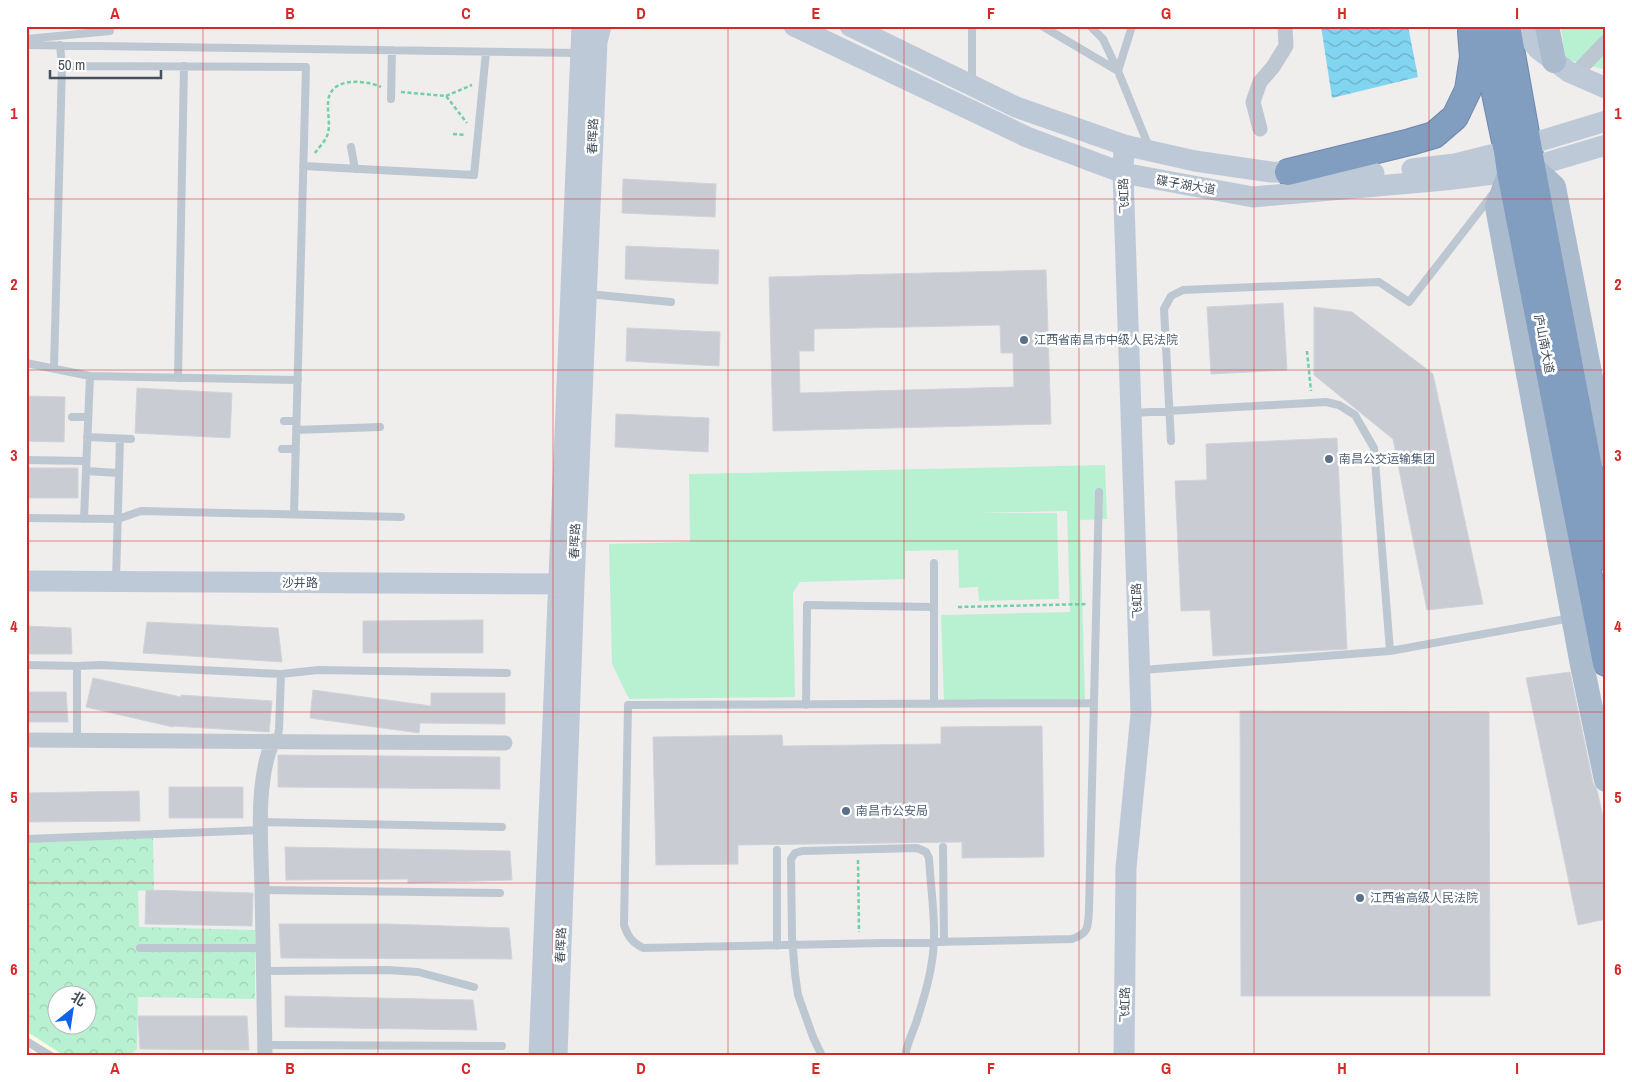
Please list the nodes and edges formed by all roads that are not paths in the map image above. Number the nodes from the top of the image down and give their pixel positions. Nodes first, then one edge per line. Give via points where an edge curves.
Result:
1 (582, 26) edge
2 (601, 26) edge
3 (794, 26) edge
4 (850, 26) edge
5 (972, 26) edge
6 (1042, 26) edge
7 (1090, 26) edge
8 (1132, 26) edge
9 (1285, 26) edge
10 (1471, 26) edge
11 (1481, 26) edge
12 (1507, 26) edge
13 (1520, 26) edge
14 (1547, 26) edge
15 (110, 31) dead end
16 (26, 39) edge
17 (1606, 42) edge
18 (26, 45) edge
19 (60, 45) junction
20 (392, 50) junction
21 (486, 52) junction
22 (580, 53) junction
23 (1554, 61) junction
24 (62, 66) junction
25 (184, 66) junction
26 (1580, 69) dead end
27 (1118, 71) junction
28 (972, 86) junction
29 (1606, 88) edge
30 (391, 95) road end
31 (1606, 121) edge
32 (1260, 129) dead end
33 (1124, 145) junction
34 (1606, 145) edge
35 (351, 147) dead end
36 (1151, 151) junction
37 (1519, 158) junction
38 (304, 166) junction
39 (355, 169) junction
40 (1288, 172) junction
41 (1123, 173) junction
42 (586, 294) junction
43 (671, 302) dead end
44 (26, 364) edge
45 (54, 368) junction
46 (90, 376) junction
47 (178, 378) junction
48 (298, 380) junction
49 (1169, 412) junction
50 (1131, 413) junction
51 (72, 417) dead end
52 (88, 417) junction
53 (284, 421) dead end
54 (296, 421) junction
55 (380, 427) dead end
56 (296, 430) junction
57 (87, 437) junction
58 (120, 439) junction
59 (131, 439) dead end
60 (1171, 440) dead end
61 (282, 449) dead end
62 (296, 449) junction
63 (1606, 455) edge
64 (26, 460) edge
65 (86, 461) junction
66 (86, 471) junction
67 (119, 473) junction
68 (1099, 492) dead end
69 (294, 514) junction
70 (401, 517) dead end
71 (26, 518) edge
72 (84, 519) junction
73 (118, 519) junction
74 (1606, 558) edge
75 (934, 563) dead end
76 (26, 581) edge
77 (116, 581) junction
78 (566, 584) junction
79 (934, 607) junction
80 (1584, 613) junction
81 (1390, 651) junction
82 (1606, 662) edge
83 (26, 665) edge
84 (76, 666) junction
85 (1140, 670) junction
86 (507, 673) dead end
87 (281, 674) junction
88 (1094, 703) junction
89 (934, 704) junction
90 (806, 705) junction
91 (26, 740) edge
92 (77, 740) junction
93 (273, 741) junction
94 (504, 742) dead end
95 (1606, 780) edge
96 (261, 826) junction
97 (502, 827) dead end
98 (26, 839) edge
99 (944, 848) dead end
100 (777, 850) dead end
101 (262, 890) junction
102 (500, 894) dead end
103 (793, 941) junction
104 (933, 942) junction
105 (944, 942) junction
106 (777, 946) junction
107 (140, 948) dead end
108 (263, 948) junction
109 (263, 971) junction
110 (474, 987) dead end
111 (26, 1041) edge
112 (502, 1046) dead end
113 (265, 1050) edge
114 (51, 1056) edge
115 (539, 1056) edge
116 (557, 1056) edge
117 (822, 1056) edge
118 (905, 1056) edge
119 (1124, 1056) edge

1 - 22 street, 春晖路
2 - 42 street, 春晖路 via 597,42
3 - 41 street, 碟子湖大道 via 1027,137
4 - 28 street, 碟子湖大道
5 - 28 lane
6 - 27 lane
7 - 27 lane via 1103,39
8 - 27 lane
9 - 32 street via 1286,46 1260,82 1252,102
10 - 40 highway via 1473,57 1468,90 1455,117 1434,134
11 - 37 highway, 庐山南大道
12 - 37 highway, 庐山南大道
13 - 23 street via 1538,49
14 - 23 main road
15 - 16 lane
17 - 26 street
18 - 19 lane
19 - 20 lane
19 - 24 lane
20 - 21 lane
20 - 30 lane
21 - 22 lane
21 - 39 lane via 474,175
22 - 78 street, 春晖路
23 - 29 street via 1569,72
24 - 25 lane
24 - 45 lane
25 - 38 lane via 306,67
25 - 47 lane
27 - 36 lane
28 - 33 street, 碟子湖大道 via 1016,108
31 - 37 street, 碟子湖大道
33 - 36 street, 碟子湖大道
33 - 41 street, 飞虹路
34 - 37 street, 碟子湖大道
35 - 39 lane
36 - 40 street, 碟子湖大道 via 1195,161
37 - 40 street, 碟子湖大道 via 1365,174
37 - 41 street, 碟子湖大道 via 1445,180 1253,197
37 - 49 lane via 1409,302 1379,282 1182,290 1172,296 1164,309
37 - 63 main road via 1554,187
37 - 74 highway, 庐山南大道
37 - 80 highway, 庐山南大道
38 - 39 lane
38 - 48 lane
41 - 50 street, 飞虹路
42 - 43 lane
42 - 78 street, 春晖路
44 - 45 lane
45 - 46 lane
46 - 47 lane
46 - 52 lane
47 - 48 lane
48 - 54 lane
49 - 50 lane
49 - 60 lane
49 - 81 lane via 1326,402 1356,415 1374,448
50 - 85 street, 飞虹路
51 - 52 lane
52 - 57 lane
53 - 54 lane
54 - 56 lane
55 - 56 lane
56 - 62 lane
57 - 58 lane
57 - 65 lane
58 - 59 lane
58 - 67 lane
61 - 62 lane
62 - 69 lane
64 - 65 lane
65 - 66 lane
66 - 67 lane
66 - 72 lane
67 - 73 lane
68 - 88 lane
69 - 70 lane
69 - 73 lane via 142,511
71 - 72 lane
72 - 73 lane
73 - 77 lane
75 - 79 lane
76 - 77 street, 沙井路
77 - 78 street, 沙井路
78 - 115 street, 春晖路
78 - 116 street, 春晖路
79 - 89 lane
79 - 90 lane via 807,605
80 - 81 lane
80 - 82 highway, 庐山南大道
80 - 95 main road
81 - 85 lane
83 - 84 lane
84 - 87 lane
84 - 92 lane
85 - 119 street, 飞虹路 via 1141,714 1126,868
86 - 87 lane via 318,670
87 - 93 lane via 279,729
88 - 89 lane
88 - 105 lane via 1087,928 1082,935 1072,939
89 - 90 lane
90 - 106 lane via 628,705 624,926 627,936 643,948
91 - 92 street
92 - 93 street
93 - 94 street
93 - 96 street via 264,768
96 - 97 lane
96 - 98 lane
96 - 101 street
99 - 105 lane
100 - 106 lane
101 - 102 lane
101 - 108 street
103 - 104 lane via 859,944
103 - 104 lane via 791,859 795,853 917,848 926,852 929,858
103 - 106 lane
103 - 117 lane via 798,994
104 - 105 lane
104 - 118 lane via 926,992
107 - 108 lane
108 - 109 street
109 - 110 lane via 418,972
109 - 113 street
111 - 114 lane
112 - 113 lane

